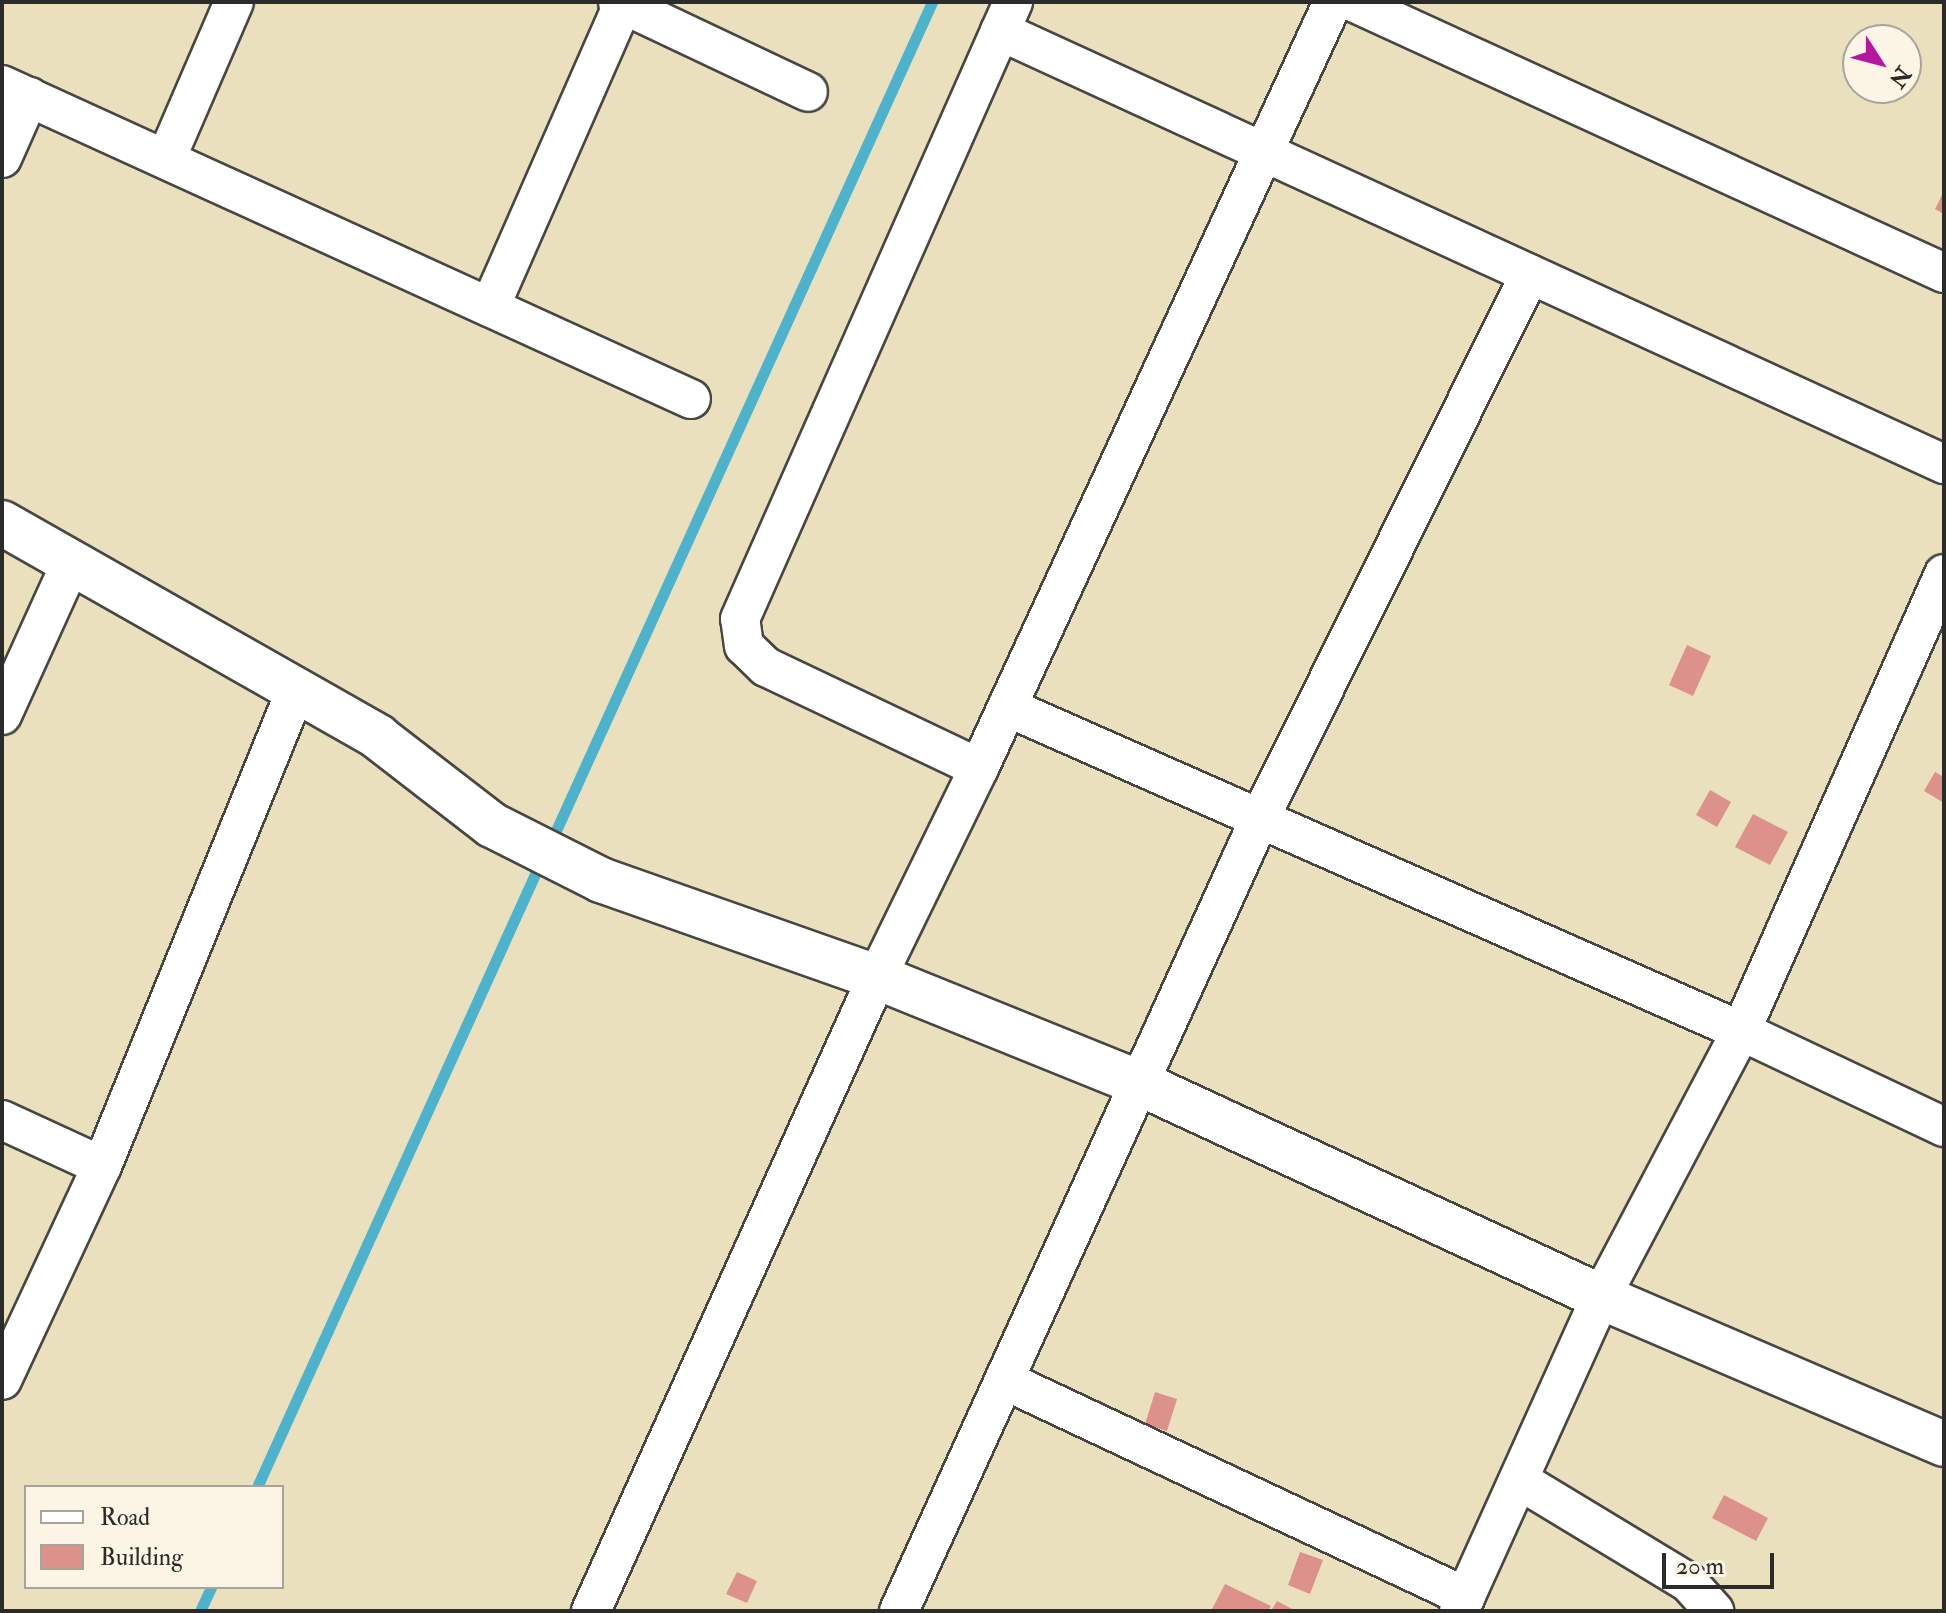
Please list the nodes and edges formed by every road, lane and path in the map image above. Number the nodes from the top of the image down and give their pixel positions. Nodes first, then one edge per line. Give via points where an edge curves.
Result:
1 (234, 2) edge
2 (1333, 2) edge
3 (1353, 2) edge
4 (621, 3) edge
5 (1006, 16) edge
6 (15, 91) edge
7 (808, 92) dead end
8 (1265, 153) junction
9 (2, 158) edge
10 (166, 159) junction
11 (1944, 273) edge
12 (1530, 274) junction
13 (490, 307) junction
14 (691, 399) dead end
15 (1944, 464) edge
16 (2, 523) edge
17 (71, 563) junction
18 (1944, 574) edge
19 (296, 690) junction
20 (1007, 707) junction
21 (2, 715) edge
22 (979, 768) junction
23 (1260, 818) junction
24 (877, 977) junction
25 (1741, 1031) junction
26 (1139, 1083) junction
27 (2, 1120) edge
28 (1944, 1127) edge
29 (102, 1166) junction
30 (1601, 1297) junction
31 (2, 1380) edge
32 (1004, 1380) junction
33 (1944, 1444) edge
34 (1519, 1480) junction
35 (1462, 1604) edge
36 (591, 1611) edge
37 (899, 1611) edge
38 (1714, 1611) edge

1 - 10 street
2 - 8 street
3 - 11 street
4 - 7 street
4 - 13 street
5 - 8 street
5 - 22 street via 740,619 744,646 766,667
6 - 9 street
6 - 10 street
8 - 12 street
8 - 20 street
10 - 13 street
12 - 15 street
12 - 23 street
13 - 14 street
16 - 17 street
17 - 19 street
17 - 21 street
18 - 25 street
19 - 24 street via 378,737 492,825 601,880
19 - 29 street
20 - 22 street
20 - 23 street
22 - 24 street
23 - 25 street
23 - 26 street
24 - 26 street
24 - 36 street
25 - 28 street
25 - 30 street
26 - 30 street
26 - 32 street
27 - 29 street
29 - 31 street
30 - 33 street
30 - 34 street
32 - 35 street
32 - 37 street
34 - 35 street
34 - 38 street via 1689,1583

